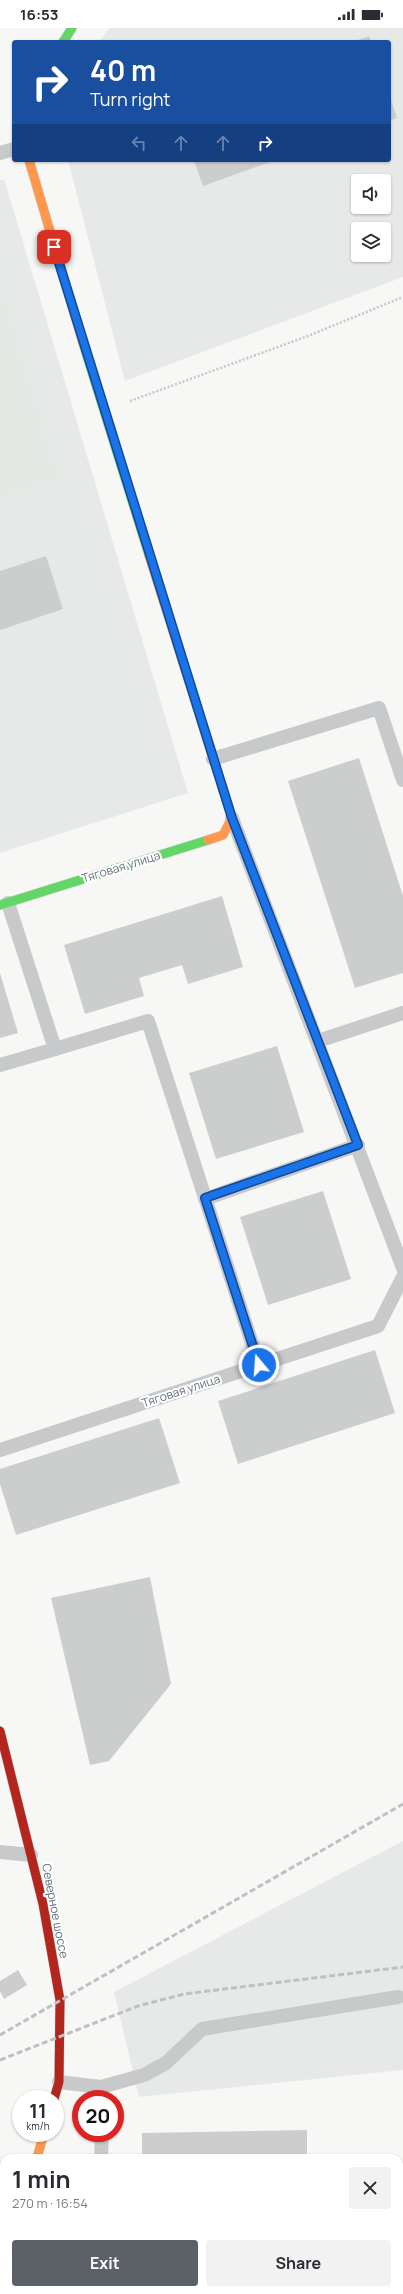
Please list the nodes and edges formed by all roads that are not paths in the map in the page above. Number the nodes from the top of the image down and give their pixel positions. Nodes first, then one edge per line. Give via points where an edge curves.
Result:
1 (72, 28) edge
2 (64, 40) edge
3 (12, 150) edge
4 (0, 153) edge
5 (30, 162) edge
6 (213, 759) junction
7 (403, 780) edge
8 (232, 818) junction
9 (4, 904) edge
10 (403, 1014) edge
11 (318, 1041) junction
12 (55, 1049) junction
13 (0, 1065) edge
14 (358, 1145) junction
15 (205, 1198) junction
16 (403, 1268) edge
17 (403, 1277) edge
18 (259, 1365) junction
19 (0, 1450) edge
20 (0, 1731) edge
21 (0, 1852) edge
22 (31, 1855) junction
23 (398, 1997) dead end
24 (59, 2082) junction
25 (57, 2090) edge
26 (90, 2090) edge
27 (108, 2090) edge
28 (41, 2142) edge
29 (102, 2142) edge
30 (38, 2154) edge
31 (101, 2154) edge

1 - 2 street
3 - 4 lane
5 - 6 street via 62,276
6 - 7 lane via 379,708
6 - 8 street
8 - 9 street, Тяговая улица via 223,835
8 - 11 lane
9 - 12 lane
10 - 11 lane
11 - 14 lane
12 - 13 lane
12 - 15 lane via 148,1021
14 - 15 lane
14 - 16 lane
15 - 18 lane
17 - 18 lane, Тяговая улица via 378,1326
18 - 19 lane, Тяговая улица
20 - 22 street, Северное шоссе
21 - 22 lane
22 - 24 street, Северное шоссе via 43,1904 60,2000
23 - 27 lane via 202,2029 166,2063
24 - 25 street, Северное шоссе
24 - 26 lane
28 - 30 street
29 - 31 lane

